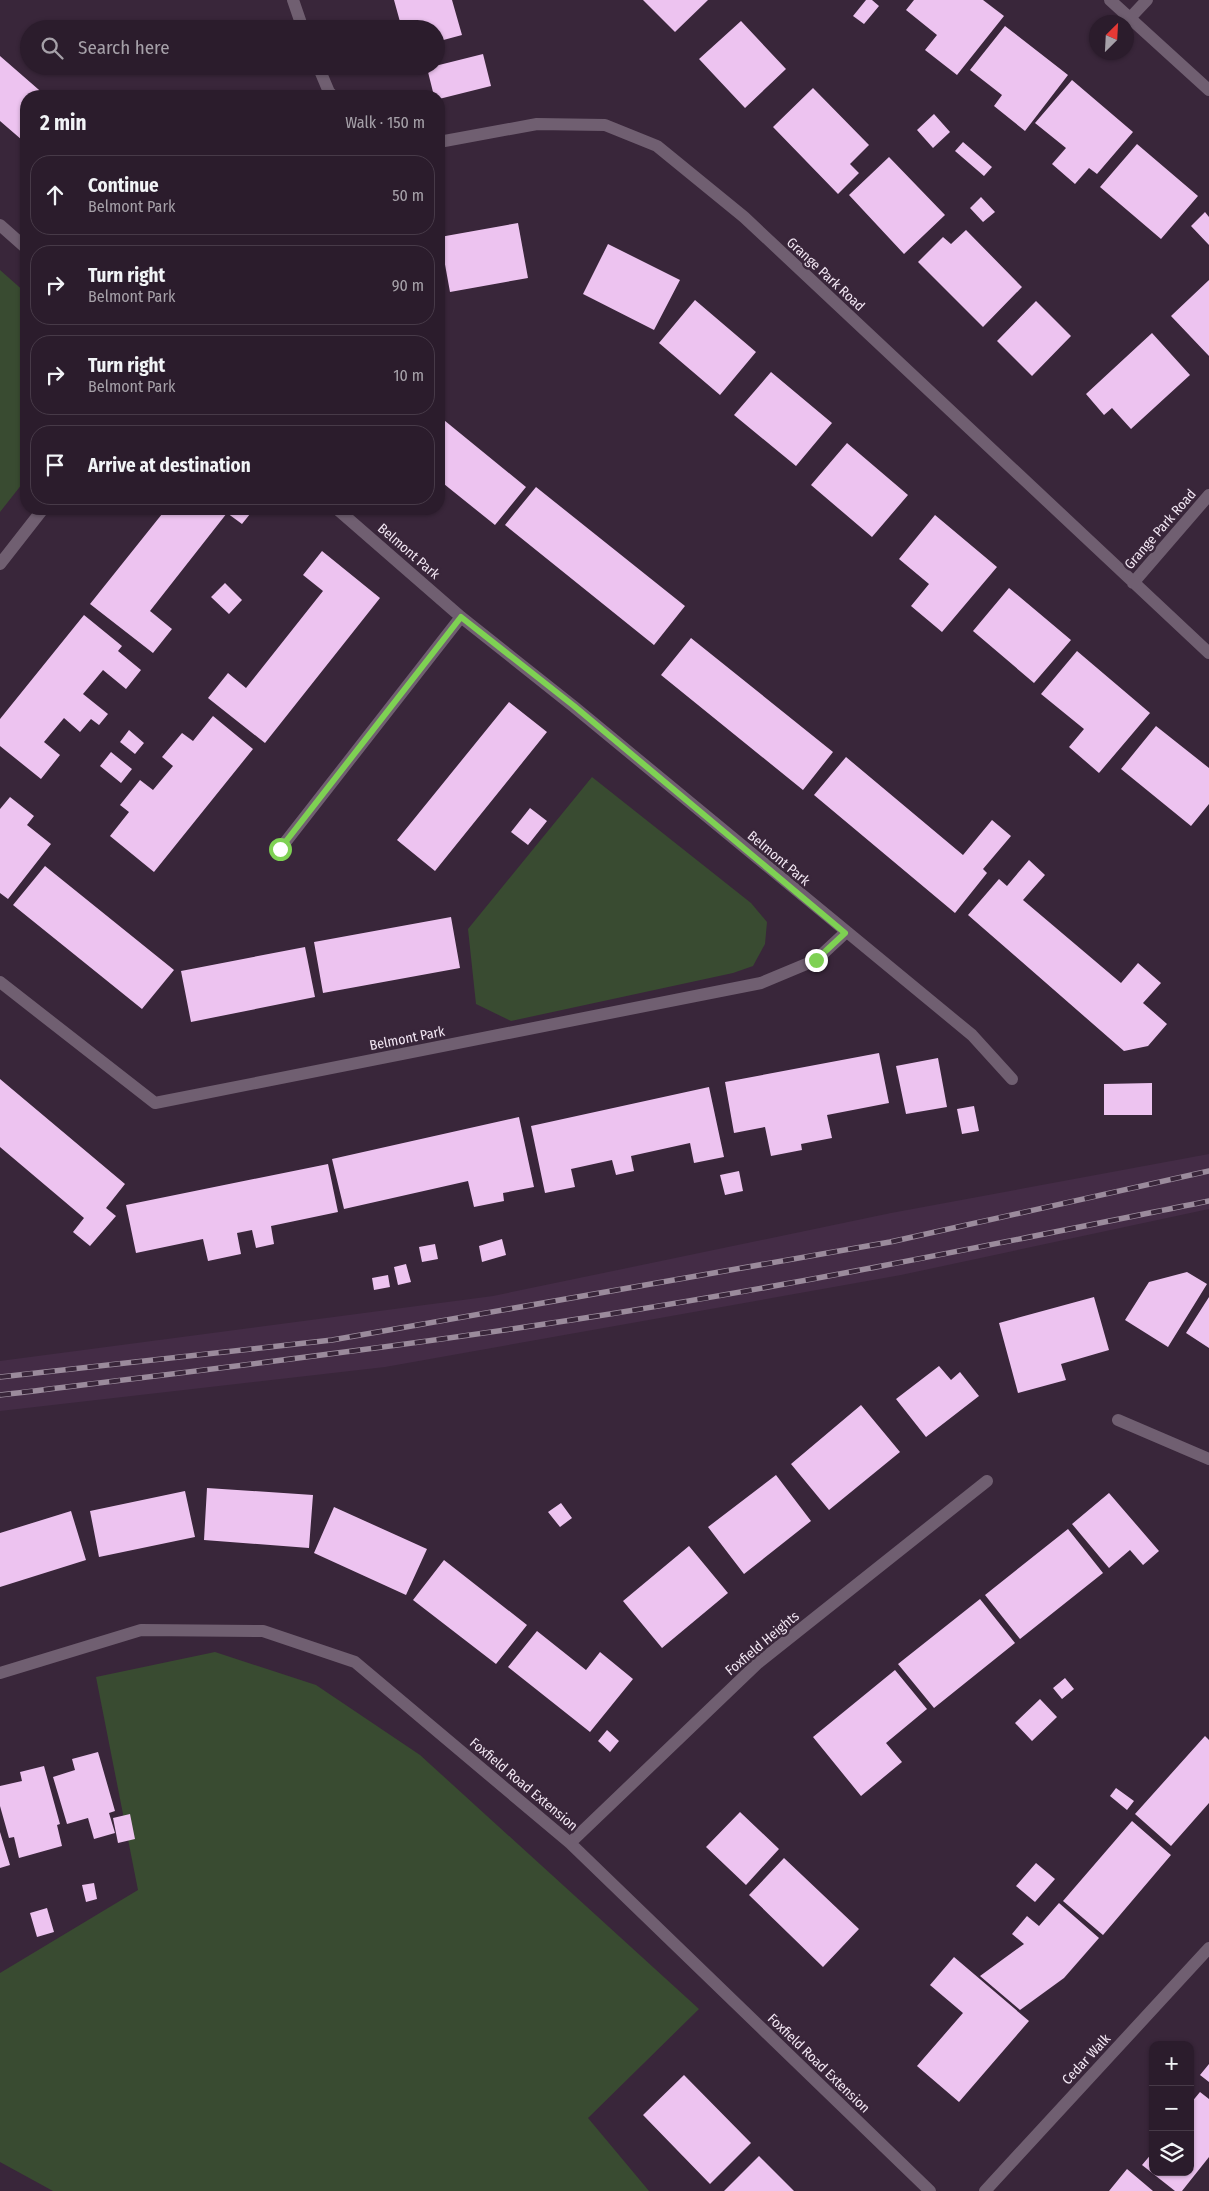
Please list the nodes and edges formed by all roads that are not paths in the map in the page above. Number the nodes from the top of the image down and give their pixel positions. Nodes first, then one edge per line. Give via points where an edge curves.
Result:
1 (292, 0) edge
2 (1110, 0) edge
3 (1147, 0) edge
4 (1127, 15) edge
5 (1133, 15) edge
6 (300, 20) edge
7 (1134, 22) edge
8 (321, 75) edge
9 (327, 90) edge
10 (1209, 90) edge
11 (445, 141) edge
12 (0, 225) edge
13 (20, 243) edge
14 (1209, 495) edge
15 (37, 515) edge
16 (344, 515) edge
17 (0, 564) edge
18 (1133, 582) junction
19 (461, 617) junction
20 (1209, 653) edge
21 (280, 849) dead end
22 (845, 933) junction
23 (0, 982) edge
24 (1012, 1079) dead end
25 (1118, 1420) dead end
26 (1209, 1459) edge
27 (987, 1481) dead end
28 (0, 1673) edge
29 (570, 1842) junction
30 (1209, 1948) edge
31 (930, 2191) edge
32 (985, 2191) edge

1 - 6 street
2 - 4 street
3 - 5 street
7 - 10 street
8 - 9 street
11 - 18 street, Grange Park Road via 537,124 605,125 657,146 744,217
12 - 13 street
14 - 18 street, Grange Park Road
15 - 17 street
16 - 19 street, Belmont Park
18 - 20 street, Grange Park Road
19 - 21 street
19 - 22 street, Belmont Park via 574,706
22 - 23 street, Belmont Park via 816,960 761,983 155,1103
22 - 24 street, Belmont Park via 972,1036
25 - 26 street
27 - 29 street, Foxfield Heights via 758,1663
28 - 29 street, Foxfield Road Extension via 141,1630 263,1631 355,1662
29 - 31 street, Foxfield Road Extension
30 - 32 street, Cedar Walk

